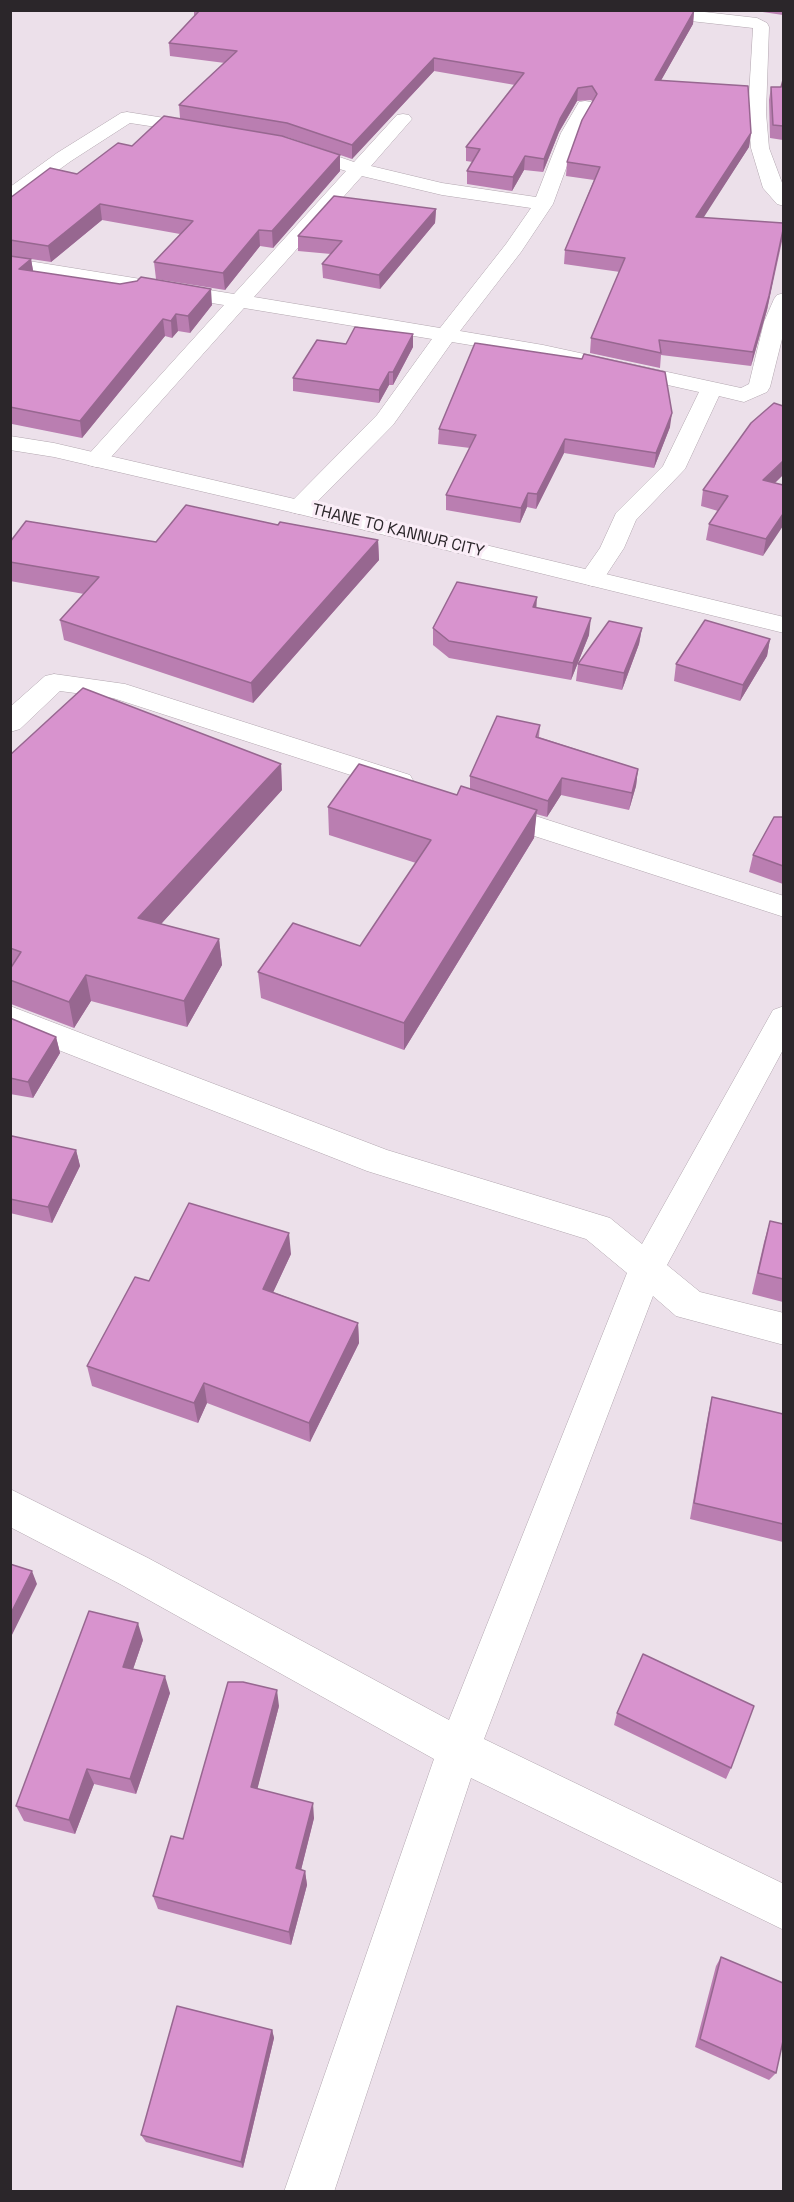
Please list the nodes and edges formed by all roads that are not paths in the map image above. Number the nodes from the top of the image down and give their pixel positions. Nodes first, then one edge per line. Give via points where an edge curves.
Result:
1 (637, 10) edge
2 (585, 106) edge
3 (403, 119) dead end
4 (215, 131) edge
5 (276, 143) edge
6 (358, 170) junction
7 (10, 196) edge
8 (783, 200) edge
9 (543, 204) junction
10 (10, 264) edge
11 (783, 299) edge
12 (240, 300) junction
13 (448, 335) junction
14 (711, 388) junction
15 (10, 443) edge
16 (96, 460) junction
17 (299, 507) junction
18 (592, 579) junction
19 (783, 625) edge
20 (10, 723) edge
21 (421, 789) edge
22 (466, 804) edge
23 (783, 907) edge
24 (10, 1018) edge
25 (783, 1018) edge
26 (646, 1269) junction
27 (783, 1329) edge
28 (10, 1508) edge
29 (459, 1749) junction
30 (783, 1908) edge
31 (309, 2192) edge

1 - 8 street via 766,23 761,27 760,148 773,188
2 - 9 street via 570,133
3 - 6 street
4 - 7 street via 127,117
5 - 6 street
6 - 9 street via 442,189
6 - 12 street
9 - 13 street
10 - 12 street
11 - 14 street via 759,387 744,395
12 - 13 street
12 - 16 street
13 - 14 street via 543,351
13 - 17 street via 385,420
14 - 18 street via 673,469 625,518
15 - 16 street, THANE TO KANNUR CITY
16 - 17 street, THANE TO KANNUR CITY
17 - 18 street, THANE TO KANNUR CITY
18 - 19 street, THANE TO KANNUR CITY
20 - 21 street via 54,682 116,690
22 - 23 street
24 - 26 street via 379,1161 598,1228
25 - 26 street
26 - 27 street via 689,1305
26 - 29 street
28 - 29 street via 134,1571
29 - 30 street
29 - 31 street

